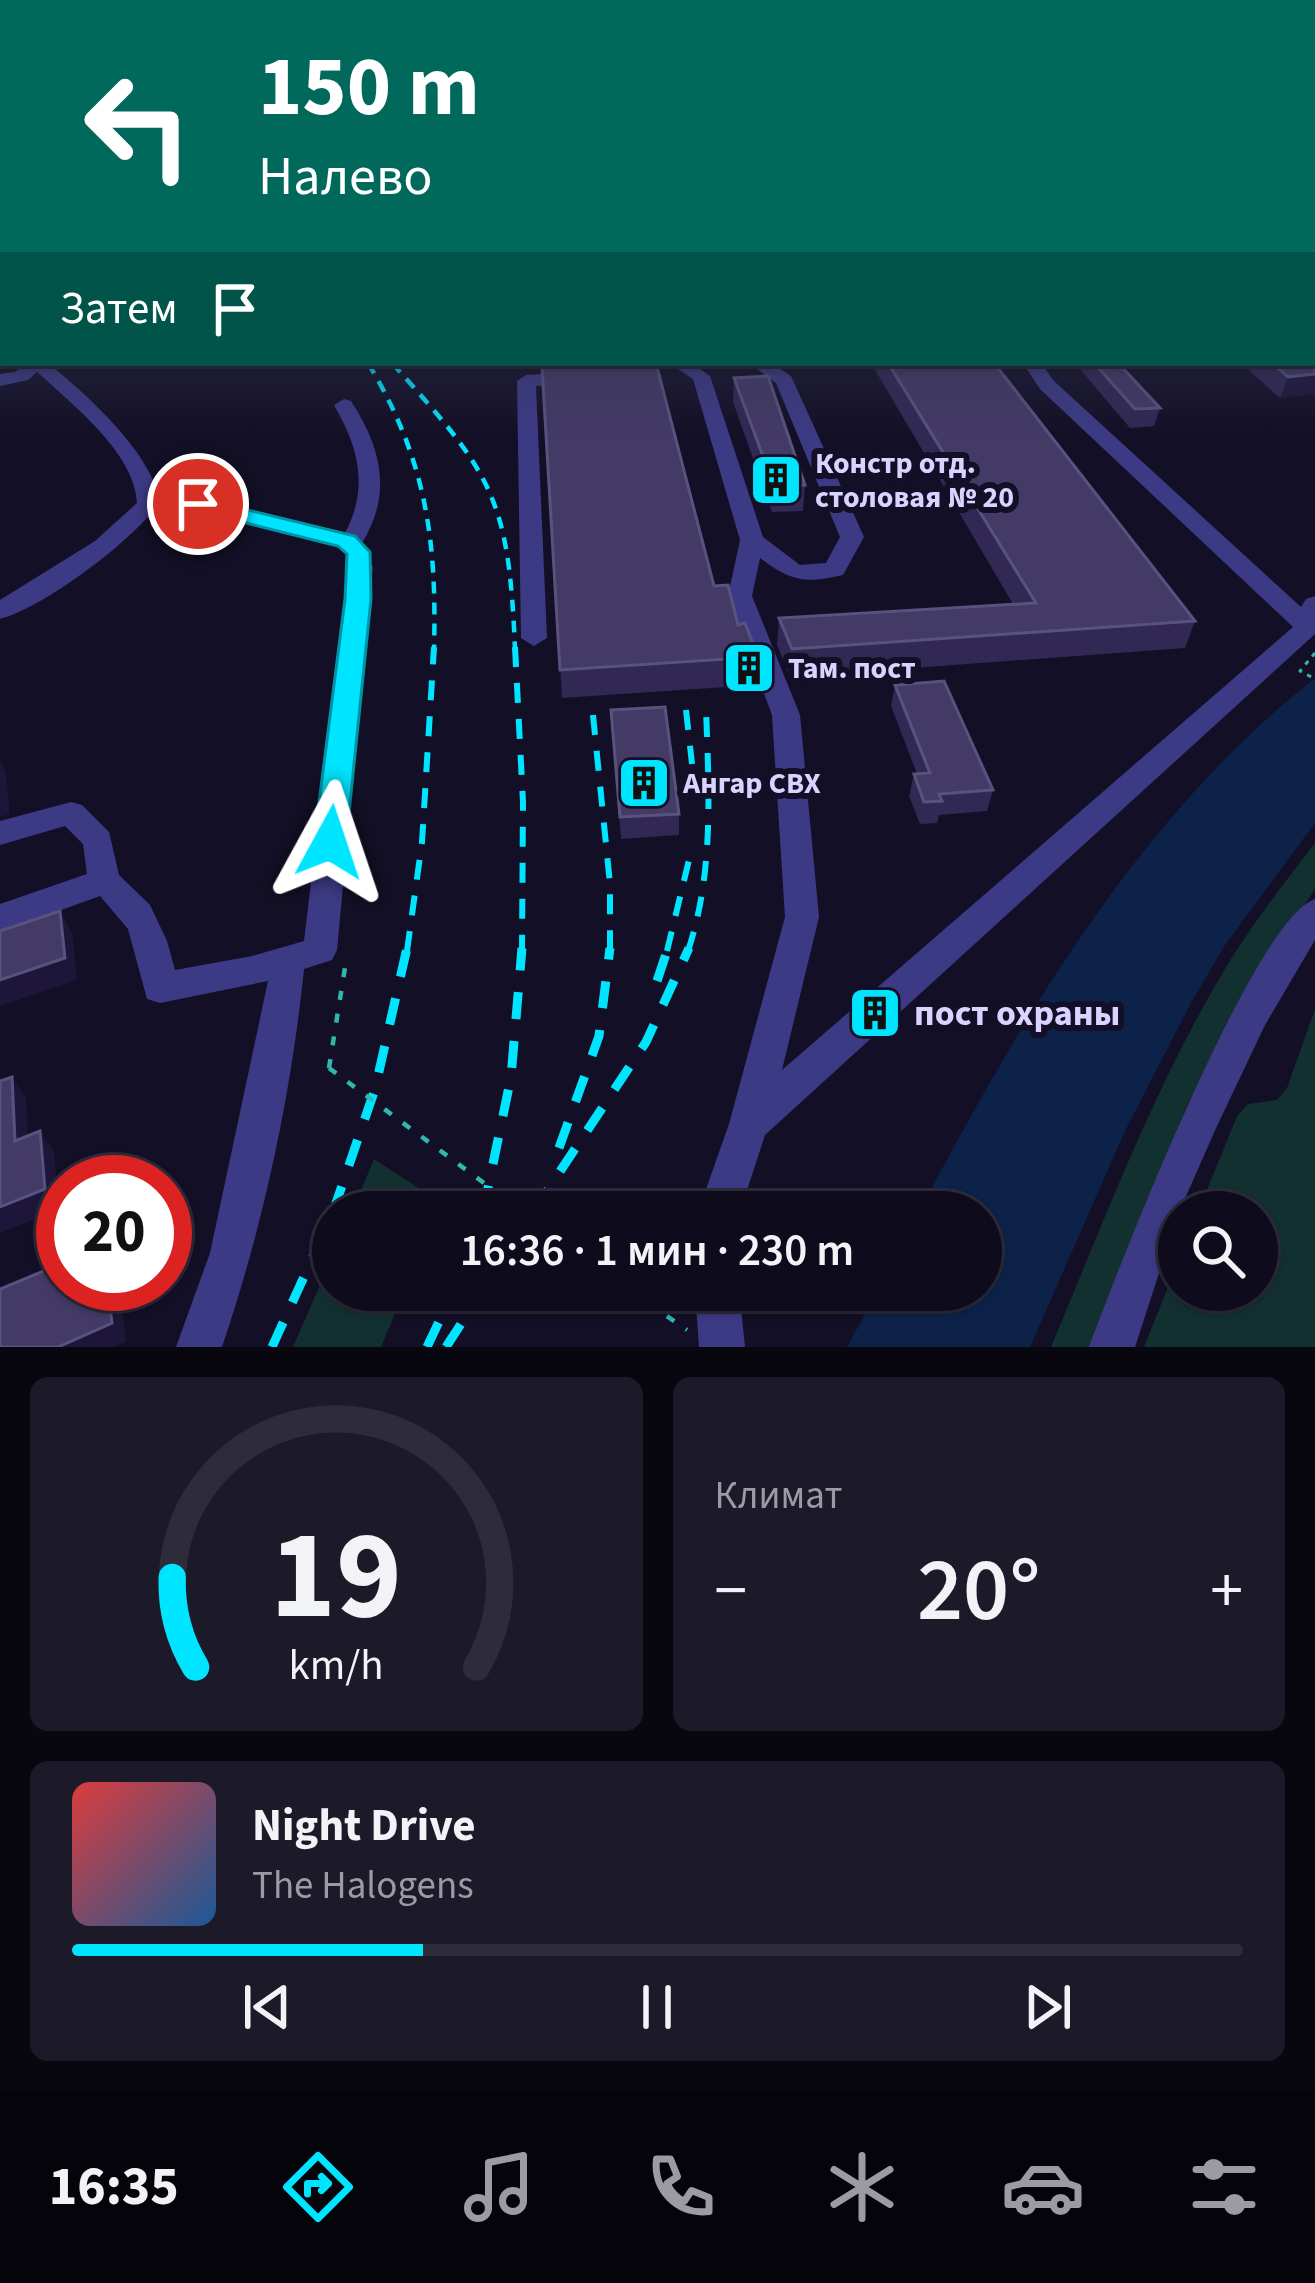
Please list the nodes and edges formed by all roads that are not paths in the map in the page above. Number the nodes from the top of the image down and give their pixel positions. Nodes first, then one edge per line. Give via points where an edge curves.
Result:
1 (33, 366) edge
2 (40, 366) edge
3 (763, 366) edge
4 (1034, 366) edge
5 (683, 368) edge
6 (606, 370) edge
7 (0, 380) edge
8 (344, 405) dead end
9 (198, 504) dead end
10 (752, 540) junction
11 (346, 541) junction
12 (0, 611) edge
13 (1313, 628) edge
14 (534, 638) dead end
15 (0, 833) edge
16 (104, 881) junction
17 (1315, 912) edge
18 (0, 918) edge
19 (288, 959) junction
20 (749, 1124) junction
21 (726, 1191) edge
22 (713, 1311) edge
23 (708, 1341) edge
24 (199, 1347) edge
25 (1112, 1347) edge

1 - 7 street
2 - 12 street via 104,427 150,499 104,544
3 - 10 street via 784,380 852,537 834,570 795,573
4 - 13 street
5 - 10 street
6 - 14 street via 526,381
8 - 11 street via 375,475 364,520
9 - 11 street
10 - 20 street via 740,596 786,716 802,917
11 - 19 street via 361,567 320,950
13 - 20 street
15 - 16 street via 71,813 98,840
16 - 18 street
16 - 19 street via 133,902 160,988
17 - 25 street via 1222,1071
19 - 24 street via 232,1253
20 - 21 street
22 - 23 street

